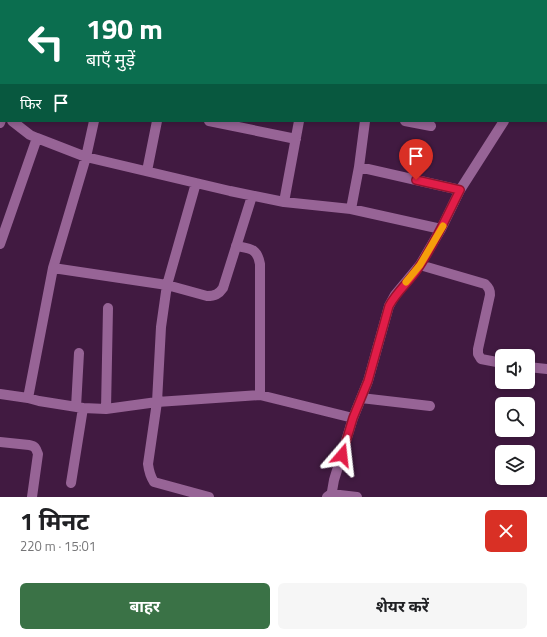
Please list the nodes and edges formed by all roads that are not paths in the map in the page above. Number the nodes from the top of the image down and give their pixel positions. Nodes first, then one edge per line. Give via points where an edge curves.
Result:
1 (13, 122) edge
2 (94, 122) edge
3 (157, 122) edge
4 (214, 122) edge
5 (299, 122) edge
6 (365, 122) edge
7 (410, 122) edge
8 (503, 122) edge
9 (431, 126) dead end
10 (37, 138) junction
11 (296, 139) junction
12 (86, 157) junction
13 (359, 167) junction
14 (147, 171) junction
15 (196, 184) junction
16 (460, 190) junction
17 (252, 196) junction
18 (284, 202) junction
19 (351, 209) junction
20 (441, 229) junction
21 (0, 244) edge
22 (236, 246) junction
23 (420, 265) junction
24 (53, 268) junction
25 (167, 286) junction
26 (108, 308) dead end
27 (79, 353) dead end
28 (495, 362) edge
29 (535, 368) edge
30 (547, 369) edge
31 (0, 394) edge
32 (260, 395) junction
33 (28, 398) junction
34 (361, 398) junction
35 (157, 402) junction
36 (430, 406) dead end
37 (80, 408) junction
38 (106, 409) junction
39 (353, 418) junction
40 (0, 442) edge
41 (71, 483) dead end
42 (330, 496) edge
43 (32, 497) edge
44 (209, 497) edge
45 (356, 497) edge

1 - 10 street
2 - 12 street
3 - 14 street
4 - 11 street
5 - 11 street
6 - 13 street
7 - 9 street
8 - 16 street
10 - 12 street
10 - 21 street
11 - 18 street
12 - 14 street
12 - 24 street
13 - 16 street
13 - 19 street
14 - 15 street
15 - 17 street
15 - 25 street
16 - 20 street
17 - 18 street
17 - 22 street
18 - 19 street
19 - 20 street
20 - 23 street
22 - 25 street via 223,288 214,296
22 - 32 street via 253,250 258,255 260,264
23 - 28 street via 488,287 490,295 478,354 481,359
23 - 34 street via 389,306
24 - 25 street
24 - 33 street
25 - 35 street via 161,327
26 - 38 street
27 - 37 street
29 - 30 street
31 - 33 street
32 - 35 street
32 - 39 street
33 - 37 street
34 - 36 street
34 - 39 street
35 - 38 street
35 - 44 street via 148,464 149,475 154,482
37 - 38 street
37 - 41 street
39 - 42 street
40 - 43 street via 29,445 36,449 38,454
42 - 45 street

